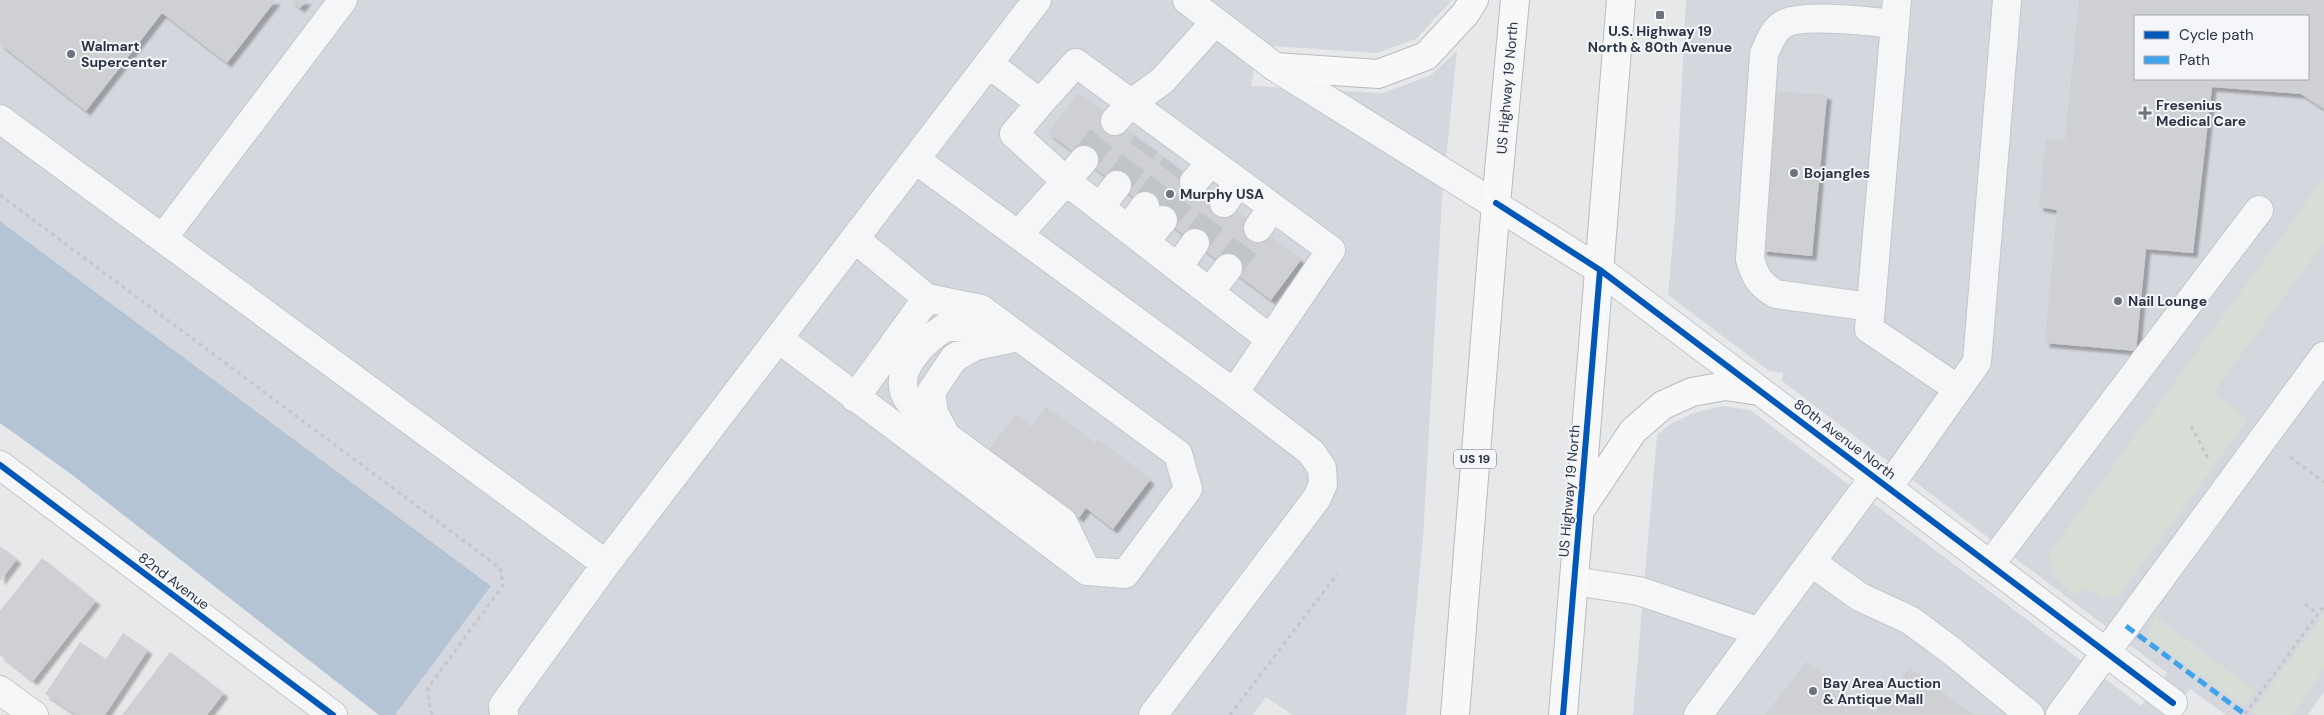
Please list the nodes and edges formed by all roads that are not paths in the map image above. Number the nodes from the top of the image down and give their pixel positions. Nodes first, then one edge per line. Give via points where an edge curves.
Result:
1 (343, 0) edge
2 (1038, 0) edge
3 (1187, 0) edge
4 (1474, 0) edge
5 (1515, 0) edge
6 (1621, 0) edge
7 (2007, 0) edge
8 (1896, 12) edge
9 (1216, 22) junction
10 (989, 64) junction
11 (1274, 67) junction
12 (1040, 103) junction
13 (1123, 112) junction
14 (0, 119) edge
15 (916, 160) junction
16 (1084, 160) tunnel mouth
17 (1066, 181) junction
18 (1117, 185) tunnel mouth
19 (1496, 203) junction
20 (1100, 207) junction
21 (2259, 210) dead end
22 (1154, 213) tunnel mouth
23 (1018, 235) junction
24 (1136, 235) junction
25 (163, 238) junction
26 (854, 239) junction
27 (1196, 244) tunnel mouth
28 (1178, 268) junction
29 (1228, 268) tunnel mouth
30 (1600, 270) junction
31 (1210, 292) junction
32 (927, 298) junction
33 (1871, 307) junction
34 (1019, 337) junction
35 (779, 339) junction
36 (1270, 339) junction
37 (2324, 356) edge
38 (1958, 389) junction
39 (1759, 390) junction
40 (1234, 393) junction
41 (855, 398) junction
42 (0, 465) edge
43 (1881, 482) junction
44 (1580, 510) junction
45 (1811, 562) junction
46 (606, 564) junction
47 (1990, 565) junction
48 (1088, 571) junction
49 (1574, 581) junction
50 (1760, 632) junction
51 (2105, 653) junction
52 (0, 690) edge
53 (2173, 703) dead end
54 (34, 715) edge
55 (333, 715) edge
56 (504, 715) edge
57 (1152, 715) edge
58 (1455, 715) edge
59 (1563, 715) edge
60 (1698, 715) edge
61 (2030, 715) edge
62 (2060, 715) edge

1 - 25 street
2 - 10 street
3 - 9 street, 80th Avenue North
4 - 11 highway via 1426,56 1378,74
5 - 19 highway, US Highway 19 North / US 19
6 - 30 highway, US Highway 19 North
7 - 38 street via 1977,362
8 - 33 street
8 - 33 street via 1800,18 1784,23 1773,33 1764,54 1750,259 1755,277 1763,287 1776,294
9 - 11 street, 80th Avenue North
9 - 13 street via 1162,81
10 - 12 street
10 - 15 street
11 - 19 street, 80th Avenue North
12 - 13 street via 1076,63
12 - 17 street via 1014,134
13 - 36 street via 1265,218 1331,250
14 - 25 street
15 - 23 street
15 - 26 street
16 - 17 street
17 - 20 street
17 - 23 street
18 - 20 street
19 - 30 street, 80th Avenue North
19 - 58 highway, US Highway 19 North / US 19
20 - 24 street
21 - 47 street
22 - 24 street
23 - 40 street
24 - 28 street
25 - 46 street
26 - 32 street
26 - 35 street
27 - 28 street
28 - 31 street
29 - 31 street
30 - 39 street, 80th Avenue North
30 - 44 highway, US Highway 19 North
31 - 36 street
32 - 34 street via 981,309
32 - 41 street
33 - 38 street via 1870,328
34 - 48 street via 976,346 954,358 931,392 934,413 946,436 1063,522
34 - 48 street via 1178,454 1188,489 1125,574
35 - 41 street
35 - 46 street
36 - 40 street
37 - 51 street
38 - 43 street
39 - 43 street, 80th Avenue North
39 - 44 highway via 1725,386 1692,392 1663,405 1633,431
40 - 57 street via 1318,460 1323,476 1321,492
41 - 48 street
42 - 55 street, 82nd Avenue
43 - 45 street
43 - 47 street, 80th Avenue North
44 - 49 highway, US Highway 19 North
45 - 50 street
45 - 61 street via 1860,597 1910,620
46 - 56 street via 503,706
47 - 51 street, 80th Avenue North
49 - 50 street via 1639,591
49 - 59 highway, US Highway 19 North
50 - 60 street
51 - 53 street, 80th Avenue North
51 - 62 street
52 - 54 street

